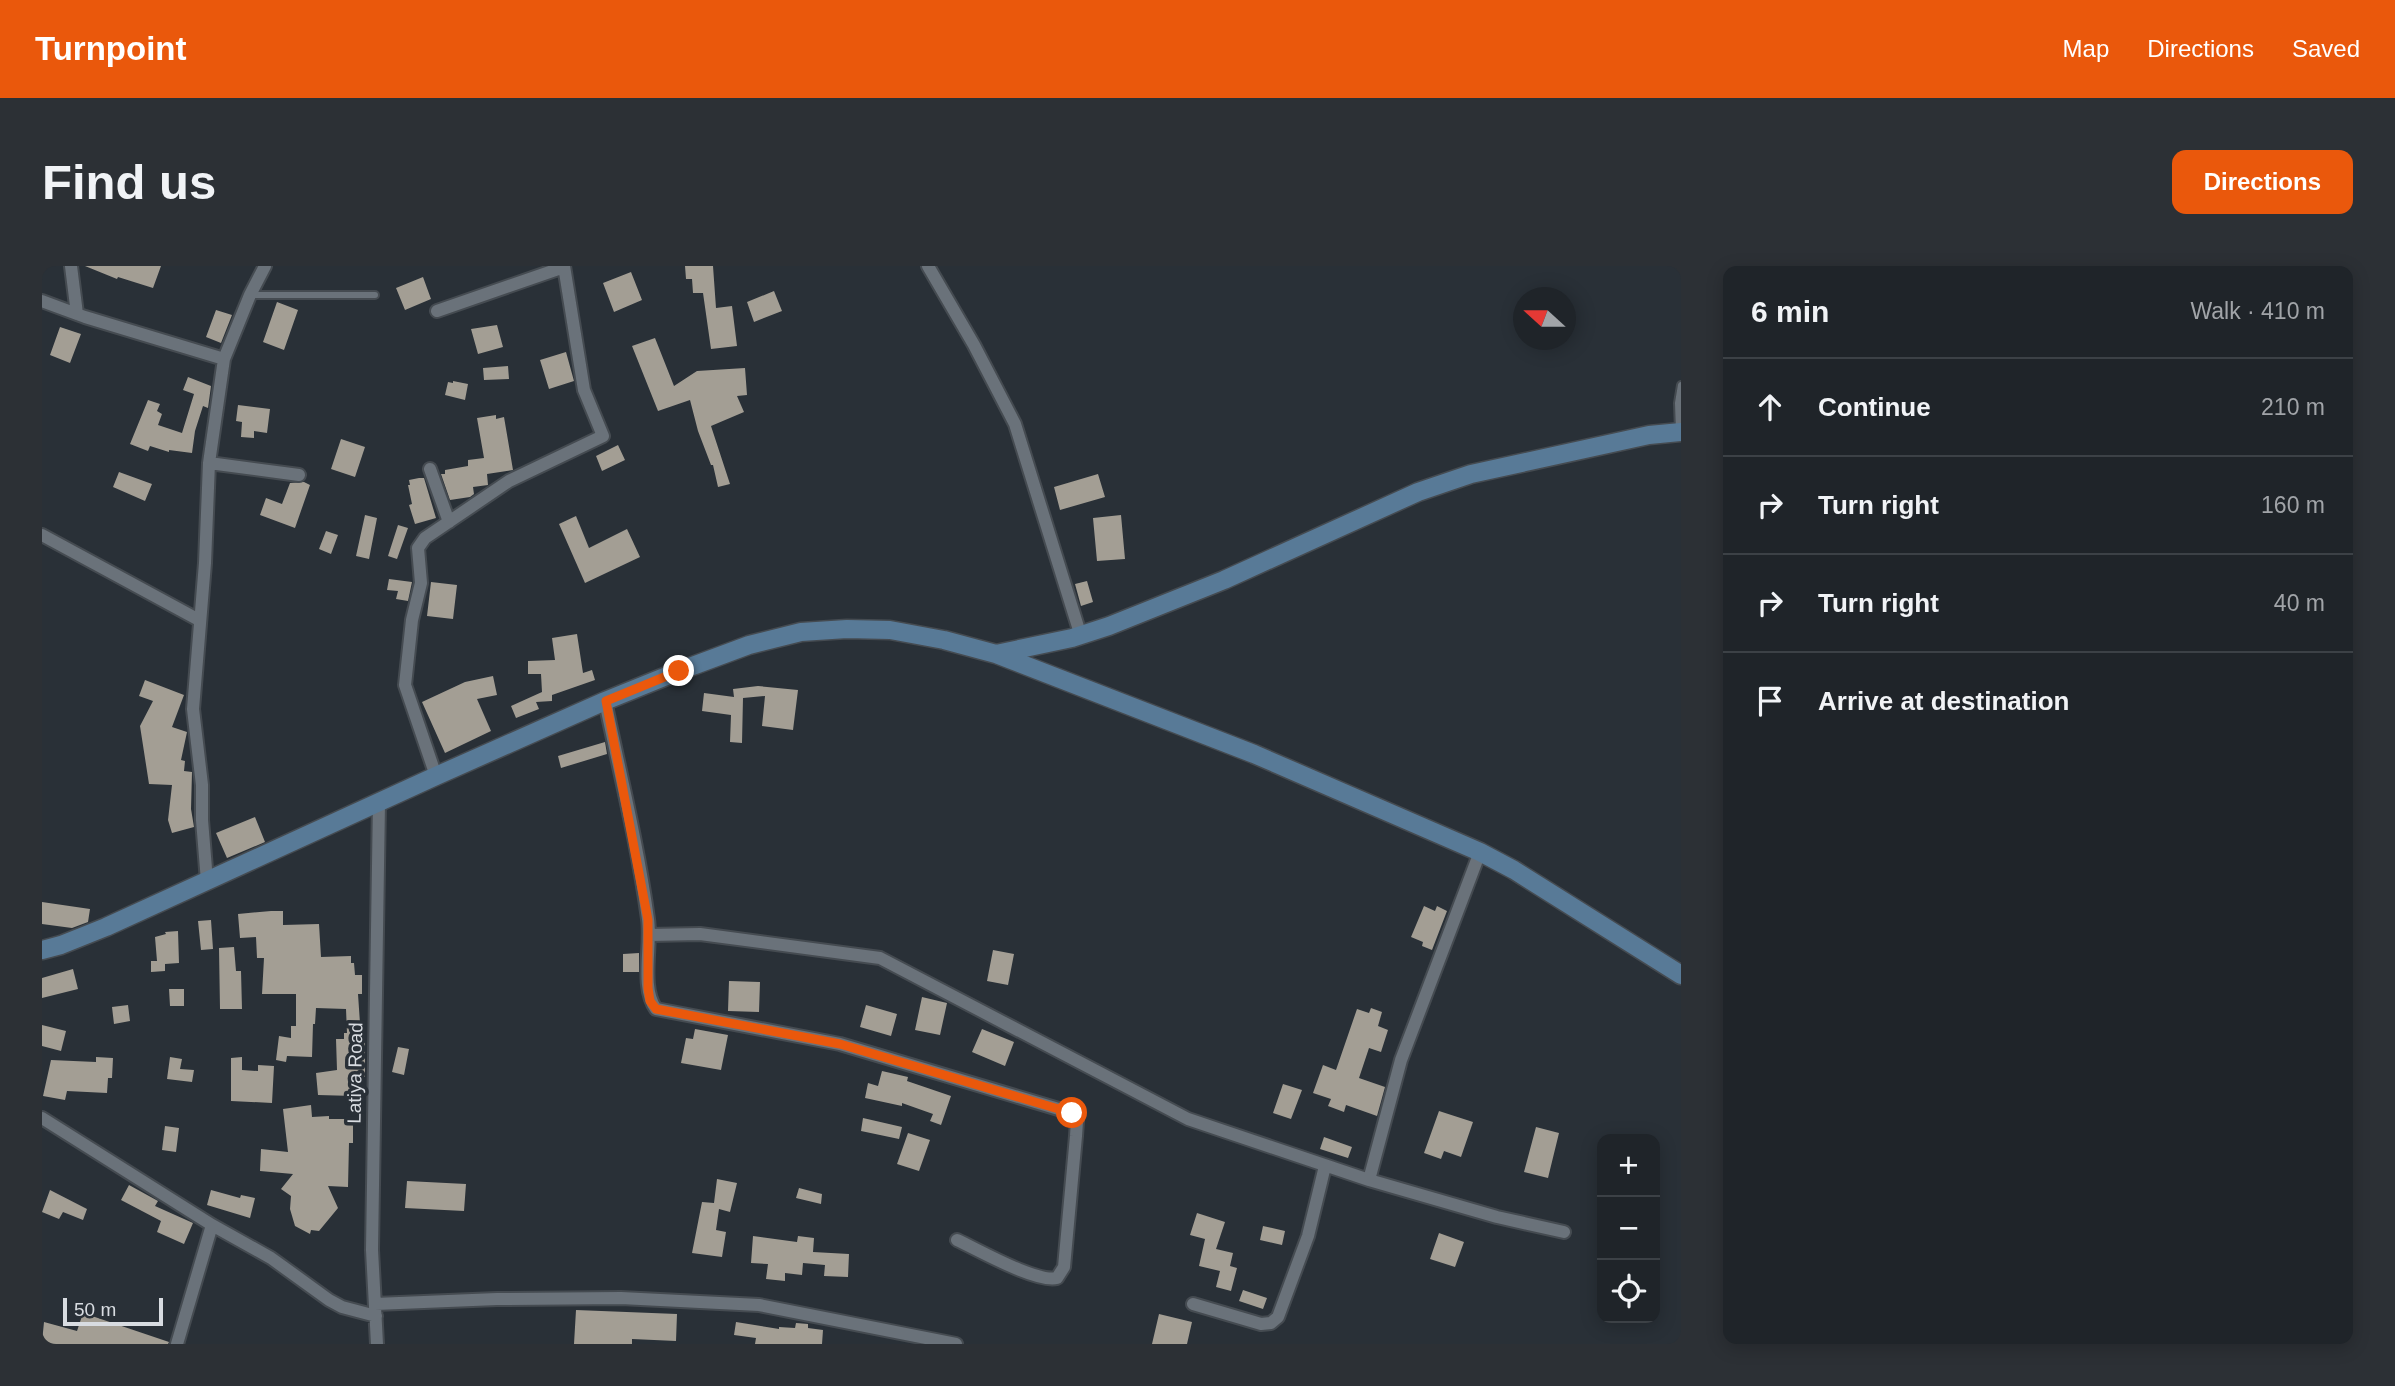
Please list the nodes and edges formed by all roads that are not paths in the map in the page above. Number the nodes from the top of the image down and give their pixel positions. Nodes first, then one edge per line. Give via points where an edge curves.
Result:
1 (71, 266) edge
2 (265, 266) edge
3 (928, 266) edge
4 (564, 267) edge
5 (250, 295) junction
6 (375, 295) dead end
7 (42, 301) edge
8 (437, 311) dead end
9 (77, 314) junction
10 (224, 359) junction
11 (1681, 384) edge
12 (1680, 432) edge
13 (209, 463) junction
14 (430, 469) dead end
15 (299, 475) dead end
16 (449, 522) junction
17 (42, 535) edge
18 (199, 620) junction
19 (1079, 630) dead end
20 (996, 654) junction
21 (606, 701) junction
22 (436, 776) junction
23 (379, 802) junction
24 (1480, 852) junction
25 (207, 881) junction
26 (649, 935) junction
27 (42, 950) edge
28 (1681, 975) edge
29 (42, 1118) edge
30 (1325, 1166) junction
31 (1368, 1180) junction
32 (212, 1225) junction
33 (1564, 1232) dead end
34 (957, 1240) dead end
35 (1193, 1304) dead end
36 (375, 1310) junction
37 (177, 1344) edge
38 (377, 1344) edge
39 (956, 1344) edge

1 - 9 street
2 - 5 street
3 - 19 street via 1016,424
4 - 8 street
4 - 16 street via 584,390 603,436 509,481
5 - 6 lane
5 - 10 street
7 - 9 street
9 - 10 street
10 - 13 street
11 - 12 lane
12 - 20 street via 1471,474 1418,492 1110,626
13 - 15 street
13 - 18 street
14 - 16 street
16 - 22 street via 418,548 421,583 405,685
17 - 18 street
18 - 25 street via 193,709
20 - 21 street via 890,630 801,632 749,645
20 - 24 street via 1254,754
21 - 22 street
21 - 26 street
22 - 23 street
23 - 25 street
23 - 36 street, Latiya Road
24 - 28 street
24 - 31 street via 1401,1060
25 - 27 street
26 - 30 street via 700,934 880,958 1188,1119
26 - 34 street via 648,988 656,1009 840,1044 1072,1113 1077,1121 1076,1136 1064,1267 1057,1278 1032,1275
29 - 32 street
30 - 31 street
30 - 35 street via 1308,1236 1278,1317 1271,1324 1261,1324
31 - 33 street
32 - 36 street via 271,1258 342,1307
32 - 37 street
36 - 38 street, Latiya Road
36 - 39 street via 497,1299 621,1298 759,1305

